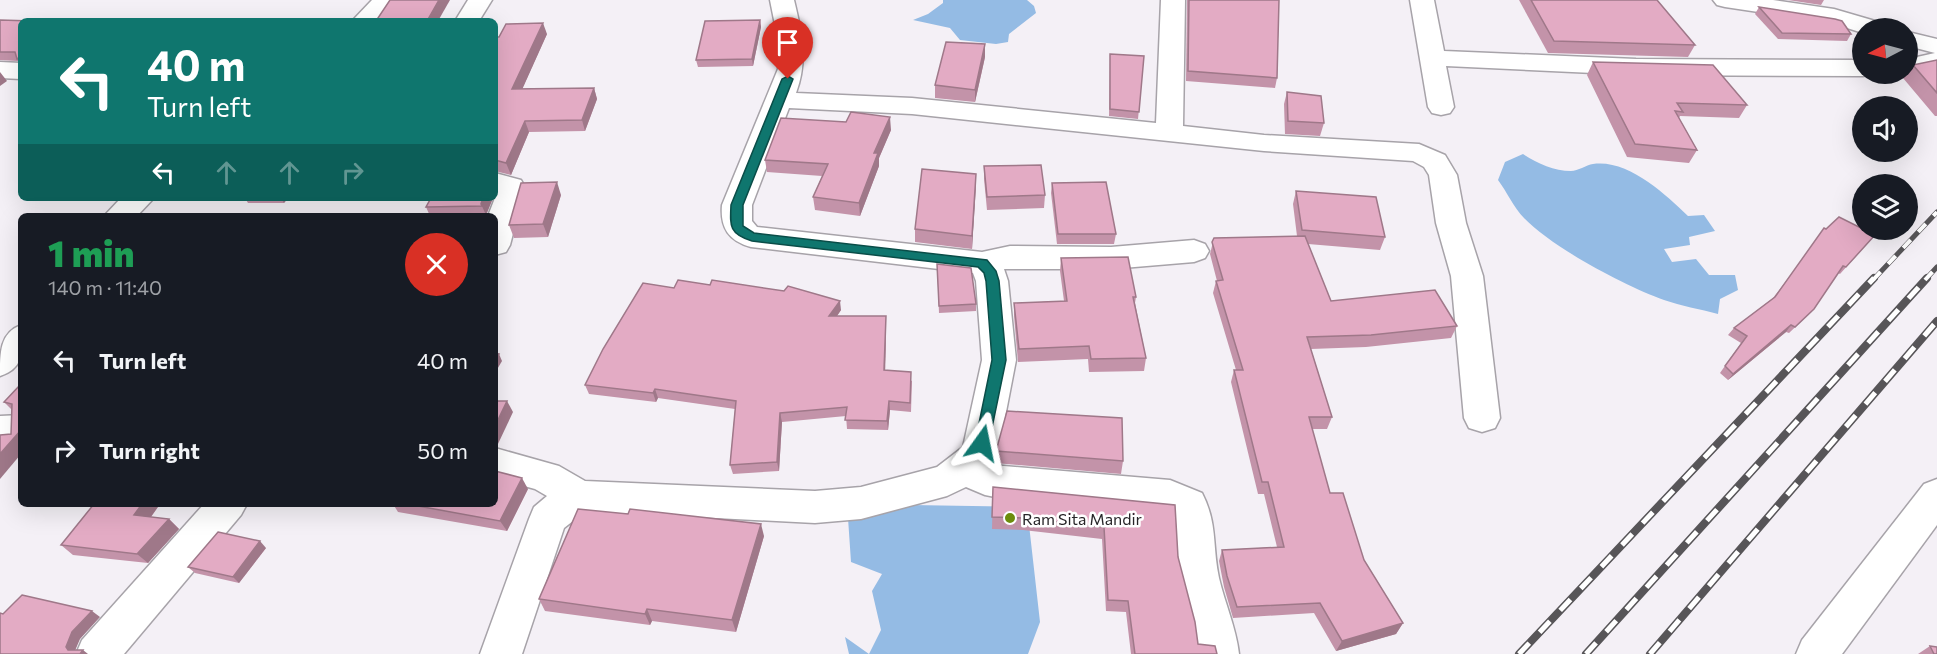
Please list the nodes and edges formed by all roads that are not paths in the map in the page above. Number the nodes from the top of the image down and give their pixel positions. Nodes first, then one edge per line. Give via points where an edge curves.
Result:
1 (385, 0) edge
2 (480, 0) edge
3 (782, 0) edge
4 (1173, 0) edge
5 (1422, 0) edge
6 (1725, 0) edge
7 (367, 18) edge
8 (469, 18) edge
9 (1852, 22) edge
10 (1918, 41) edge
11 (1937, 46) edge
12 (1432, 58) junction
13 (1937, 60) edge
14 (1918, 65) edge
15 (1852, 68) edge
16 (0, 70) edge
17 (18, 71) edge
18 (779, 100) junction
19 (1441, 106) dead end
20 (1169, 134) junction
21 (498, 183) edge
22 (136, 201) edge
23 (122, 213) edge
24 (498, 235) edge
25 (1194, 251) dead end
26 (982, 263) junction
27 (18, 341) edge
28 (0, 363) edge
29 (1482, 418) dead end
30 (18, 429) edge
31 (0, 430) edge
32 (498, 464) edge
33 (965, 468) junction
34 (1937, 495) edge
35 (579, 497) junction
36 (225, 507) edge
37 (97, 654) edge
38 (501, 654) edge
39 (1218, 654) edge
40 (1817, 654) edge

1 - 7 street
2 - 8 street
3 - 18 street via 793,59
4 - 20 street
5 - 12 street
6 - 9 street
10 - 11 street
12 - 15 street via 1636,67
12 - 19 street
13 - 14 street
16 - 17 street
18 - 20 street via 912,106
18 - 26 street via 737,205 736,226 740,232 752,237
20 - 29 street via 1410,152 1435,161 1443,175 1451,223 1467,276
21 - 24 street via 512,187
22 - 23 street
25 - 26 street via 1111,258 1010,257
26 - 33 street via 990,271 992,281 999,360 979,453
27 - 28 street
30 - 31 street
32 - 35 street via 546,477
33 - 35 street via 946,480 912,491 842,505 804,507
33 - 39 street via 985,479 1005,483 1170,496 1189,504 1196,519 1197,569 1215,627
34 - 40 street
35 - 38 street via 564,503 548,519
36 - 37 street

